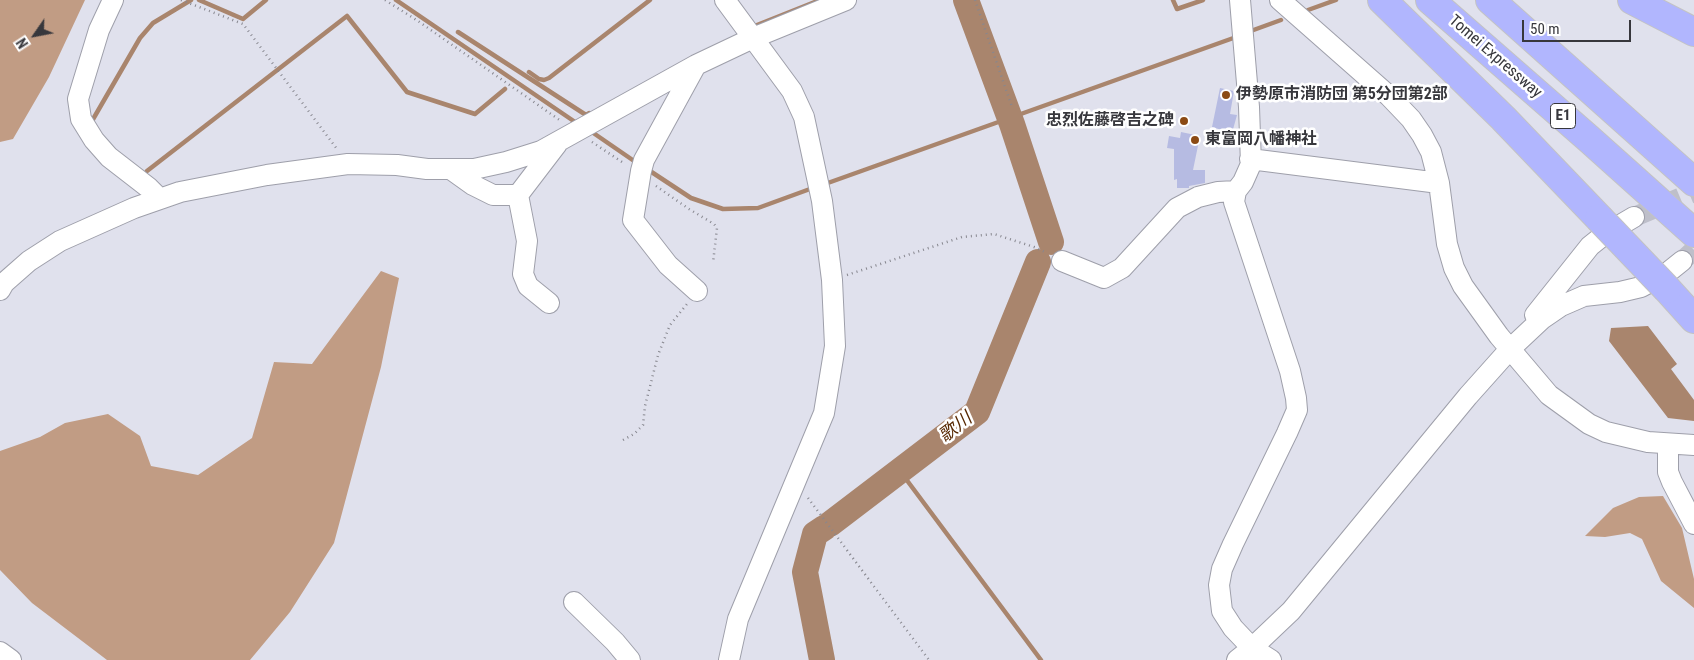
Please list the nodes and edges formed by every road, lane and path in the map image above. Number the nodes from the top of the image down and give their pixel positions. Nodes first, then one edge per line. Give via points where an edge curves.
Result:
1 (113, 0) edge
2 (181, 0) edge
3 (724, 0) edge
4 (846, 0) edge
5 (975, 0) edge
6 (1240, 0) edge
7 (1280, 0) edge
8 (1382, 0) edge
9 (1430, 0) edge
10 (1490, 0) edge
11 (1632, 0) edge
12 (1694, 32) edge
13 (753, 38) junction
14 (696, 65) junction
15 (1012, 107) dead end
16 (558, 142) junction
17 (1250, 159) junction
18 (348, 164) junction
19 (452, 170) junction
20 (1694, 182) edge
21 (1439, 183) junction
22 (1236, 192) junction
23 (518, 195) junction
24 (160, 199) junction
25 (1634, 218) tunnel mouth
26 (1694, 233) edge
27 (1062, 261) joint
28 (1682, 261) tunnel mouth
29 (832, 280) junction
30 (0, 290) edge
31 (697, 291) joint
32 (548, 303) dead end
33 (1694, 319) edge
34 (1510, 350) junction
35 (623, 440) dead end
36 (1668, 444) junction
37 (1694, 445) edge
38 (796, 483) junction
39 (1686, 489) edge
40 (1694, 524) edge
41 (574, 602) dead end
42 (0, 652) edge
43 (1244, 654) edge
44 (12, 660) edge
45 (630, 660) edge
46 (730, 660) edge
47 (929, 660) edge
48 (1271, 660) edge

1 - 24 street via 99,30 78,99 81,119 108,157
2 - 18 path via 243,24
3 - 13 street
4 - 13 street
5 - 15 path
6 - 17 street
7 - 21 street via 1411,119 1431,152
8 - 33 highway, bridge via 1503,118
9 - 26 highway, Tomei Expressway / E1
10 - 20 highway, E1
11 - 12 highway
13 - 14 street
13 - 29 street via 792,91 804,117 819,181
14 - 16 street
14 - 31 street via 644,160 633,220 668,265
16 - 19 street via 506,162
16 - 23 street
17 - 21 street
17 - 22 street via 1244,182
18 - 19 street
18 - 24 street via 267,175
19 - 23 street via 493,195
21 - 34 street via 1447,244 1454,268 1471,298
22 - 27 street via 1198,197 1177,208 1122,268 1104,278
22 - 43 street via 1234,202 1290,371 1297,410 1222,569 1219,585 1222,611 1234,628
23 - 32 street via 527,241 523,274 528,286
24 - 30 street via 60,241 29,261
25 - 34 street via 1590,246
27 - 29 path via 1034,247 994,234 978,235 962,237
28 - 34 street via 1641,287 1584,296 1561,306 1542,319
29 - 38 street via 836,346 830,384 824,413
31 - 35 path via 670,325 658,355 643,425
34 - 36 street via 1549,395 1589,424 1627,438
34 - 43 street via 1468,396 1291,611
36 - 37 street
36 - 39 street via 1668,472
38 - 46 street via 738,619
38 - 47 path
39 - 40 street
41 - 45 street
42 - 44 street
43 - 48 street

